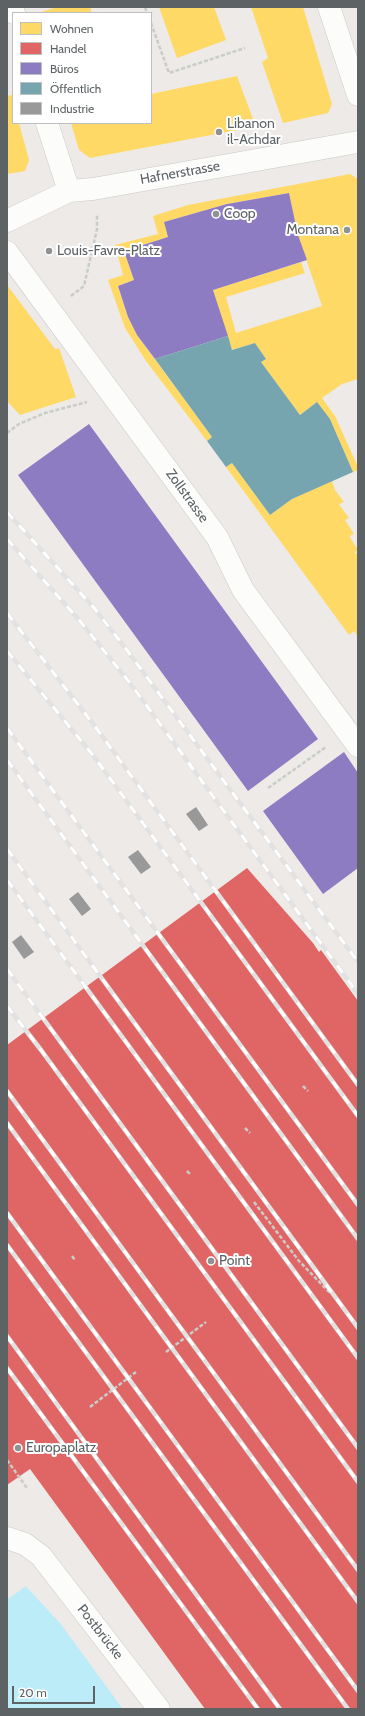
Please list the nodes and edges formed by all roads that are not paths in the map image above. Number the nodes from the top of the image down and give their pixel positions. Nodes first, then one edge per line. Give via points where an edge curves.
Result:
1 (329, 7) edge
2 (358, 95) edge
3 (47, 124) edge
4 (358, 142) edge
5 (69, 191) junction
6 (7, 221) edge
7 (7, 252) edge
8 (358, 746) edge
9 (7, 1538) edge
10 (159, 1709) edge

1 - 2 street
3 - 5 street
4 - 5 street, Hafnerstrasse via 93,189
5 - 6 street, Hafnerstrasse
7 - 8 street, Zollstrasse via 216,537 243,590
9 - 10 street, Postbrücke via 25,1544 41,1556

